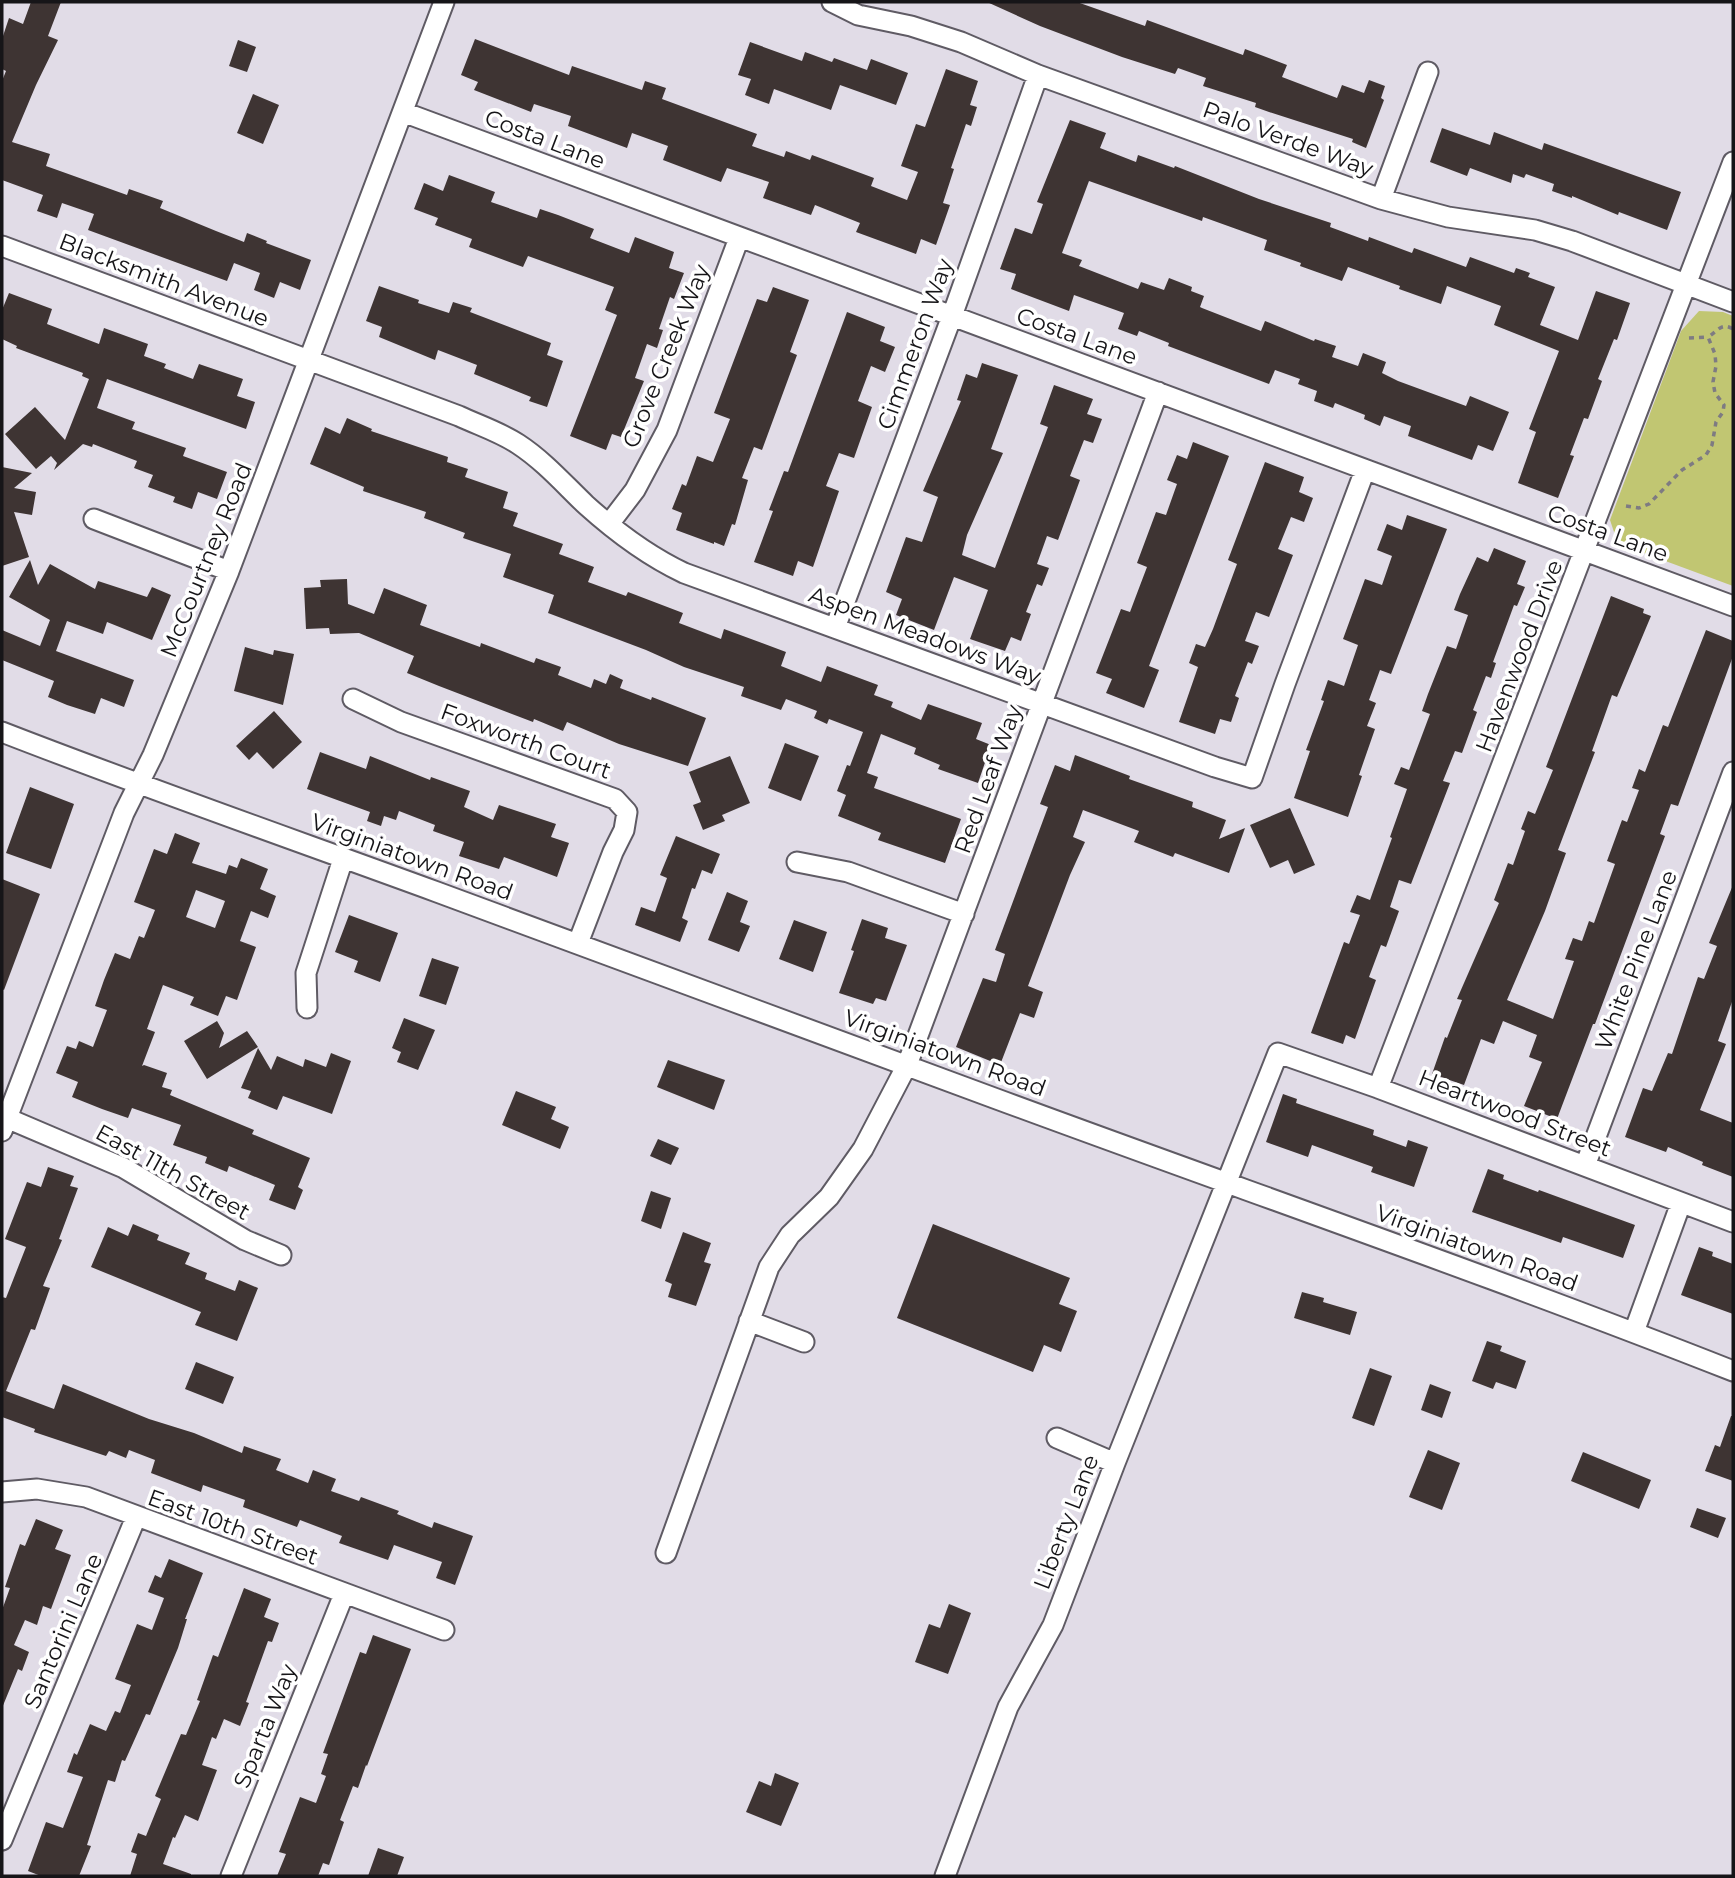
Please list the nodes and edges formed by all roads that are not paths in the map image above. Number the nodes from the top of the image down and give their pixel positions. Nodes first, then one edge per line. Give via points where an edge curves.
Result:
1 (444, 2) edge
2 (832, 2) edge
3 (1428, 72) dead end
4 (1038, 75) junction
5 (403, 112) junction
6 (1733, 162) edge
7 (1381, 199) junction
8 (739, 238) junction
9 (2, 246) edge
10 (1686, 285) junction
11 (1733, 302) edge
12 (952, 316) junction
13 (309, 360) junction
14 (1158, 392) junction
15 (1365, 470) junction
16 (94, 519) dead end
17 (609, 524) junction
18 (1585, 551) junction
19 (229, 571) junction
20 (1733, 606) edge
21 (835, 628) junction
22 (353, 699) dead end
23 (1042, 703) junction
24 (2, 734) edge
25 (1733, 772) edge
26 (138, 784) junction
27 (343, 859) junction
28 (797, 862) dead end
29 (964, 915) junction
30 (578, 943) junction
31 (307, 1008) dead end
32 (1278, 1053) joint
33 (907, 1065) junction
34 (1378, 1088) junction
35 (3, 1122) edge
36 (1585, 1166) junction
37 (1226, 1181) junction
38 (1681, 1203) junction
39 (1733, 1222) edge
40 (281, 1255) dead end
41 (749, 1321) junction
42 (1634, 1332) junction
43 (804, 1342) dead end
44 (1733, 1371) edge
45 (1057, 1438) dead end
46 (1115, 1463) junction
47 (2, 1492) edge
48 (136, 1517) junction
49 (666, 1553) dead end
50 (344, 1594) junction
51 (444, 1630) dead end
52 (2, 1840) edge
53 (230, 1876) edge
54 (945, 1876) edge

1 - 5 street, McCourtney Road
2 - 4 street, Palo Verde Way via 858,15 961,42
3 - 7 street
4 - 7 street, Palo Verde Way
4 - 12 street, Cimmeron Way
5 - 8 street, Costa Lane
5 - 13 street, McCourtney Road
6 - 10 street, Havenwood Drive
7 - 10 street, Palo Verde Way via 1448,217 1535,230
8 - 12 street, Costa Lane
8 - 17 street, Grove Creek Way via 667,430 635,490
9 - 13 street, Blacksmith Avenue
10 - 11 street, Palo Verde Way
10 - 18 street, Havenwood Drive
12 - 14 street, Costa Lane
12 - 21 street, Cimmeron Way
13 - 17 street, Aspen Meadows Way via 459,416 516,443
13 - 19 street, McCourtney Road
14 - 15 street, Costa Lane
14 - 23 street, Red Leaf Way
15 - 18 street, Costa Lane
15 - 23 street, Aspen Meadows Way via 1252,778
16 - 19 street
17 - 21 street, Aspen Meadows Way via 659,561 684,573
18 - 20 street, Costa Lane
18 - 34 street, Havenwood Drive
19 - 26 street, McCourtney Road
21 - 23 street, Aspen Meadows Way
22 - 30 street, Foxworth Court via 401,722 615,799 627,812
23 - 29 street, Red Leaf Way
24 - 26 street, Virginiatown Road
25 - 36 street, White Pine Lane
26 - 27 street, Virginiatown Road
26 - 35 street, McCourtney Road
27 - 30 street, Virginiatown Road
27 - 31 street via 306,973
28 - 29 street via 848,872
29 - 33 street, Red Leaf Way
30 - 33 street, Virginiatown Road
32 - 34 street, Heartwood Street
32 - 37 street, Liberty Lane
33 - 37 street, Virginiatown Road
33 - 41 street, Red Leaf Way via 863,1149 769,1267
34 - 36 street, Heartwood Street
35 - 40 street, East 11th Street via 124,1168 245,1240
36 - 38 street, Heartwood Street
37 - 42 street, Virginiatown Road
37 - 46 street, Liberty Lane
38 - 39 street, Heartwood Street
38 - 42 street
41 - 43 street
41 - 49 street, Red Leaf Way
42 - 44 street, Virginiatown Road
45 - 46 street
46 - 54 street, Liberty Lane via 1054,1625 1008,1707
47 - 48 street, East 10th Street via 37,1489 86,1497
48 - 50 street, East 10th Street
48 - 52 street, Santorini Lane
50 - 51 street, East 10th Street
50 - 53 street, Sparta Way

